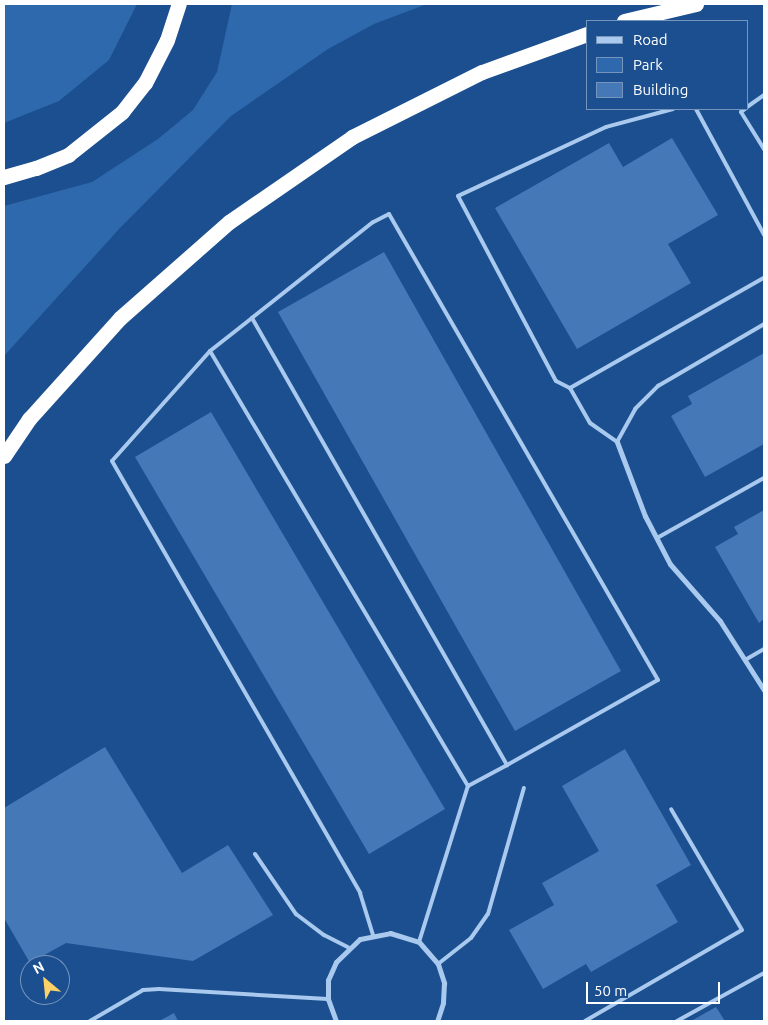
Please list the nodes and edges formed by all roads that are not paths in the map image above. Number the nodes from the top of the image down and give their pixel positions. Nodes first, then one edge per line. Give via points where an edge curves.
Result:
1 (179, 4) edge
2 (696, 4) edge
3 (628, 20) edge
4 (586, 34) edge
5 (764, 94) edge
6 (748, 106) edge
7 (669, 110) edge
8 (697, 110) edge
9 (744, 110) edge
10 (764, 149) edge
11 (4, 177) edge
12 (764, 235) edge
13 (764, 278) edge
14 (252, 318) junction
15 (764, 324) edge
16 (210, 351) junction
17 (570, 388) junction
18 (617, 442) junction
19 (4, 456) edge
20 (764, 478) edge
21 (657, 538) junction
22 (764, 649) edge
23 (745, 660) junction
24 (764, 690) edge
25 (507, 766) junction
26 (468, 786) junction
27 (524, 788) dead end
28 (671, 809) dead end
29 (255, 854) dead end
30 (373, 935) junction
31 (419, 942) junction
32 (348, 947) junction
33 (438, 964) junction
34 (764, 973) edge
35 (328, 999) junction
36 (90, 1021) edge
37 (336, 1021) edge
38 (437, 1021) edge
39 (585, 1021) edge
40 (678, 1021) edge

1 - 11 highway via 167,40 145,83 122,112 68,155
2 - 3 highway
4 - 19 highway via 482,72 352,137 229,222 120,318 29,419
5 - 6 lane
7 - 17 lane via 606,127 458,196 556,381
8 - 12 lane
9 - 10 lane via 741,112
13 - 17 lane
14 - 16 lane
14 - 25 lane
14 - 25 lane via 373,222 389,214 658,680
15 - 18 lane via 658,386 635,409
16 - 26 lane
16 - 30 lane via 112,461 360,893
17 - 18 lane via 590,422
18 - 21 street
20 - 21 lane
21 - 23 street via 670,564 720,621
22 - 23 lane
23 - 24 street
25 - 26 lane
26 - 31 lane
27 - 33 lane via 488,914 471,938
28 - 39 lane via 742,930
29 - 32 lane via 296,914 324,935
30 - 31 street via 390,933
30 - 32 street
31 - 33 street
32 - 35 street via 328,980
33 - 38 street via 444,983 444,1003
34 - 40 lane
35 - 36 lane via 143,990
35 - 37 street

